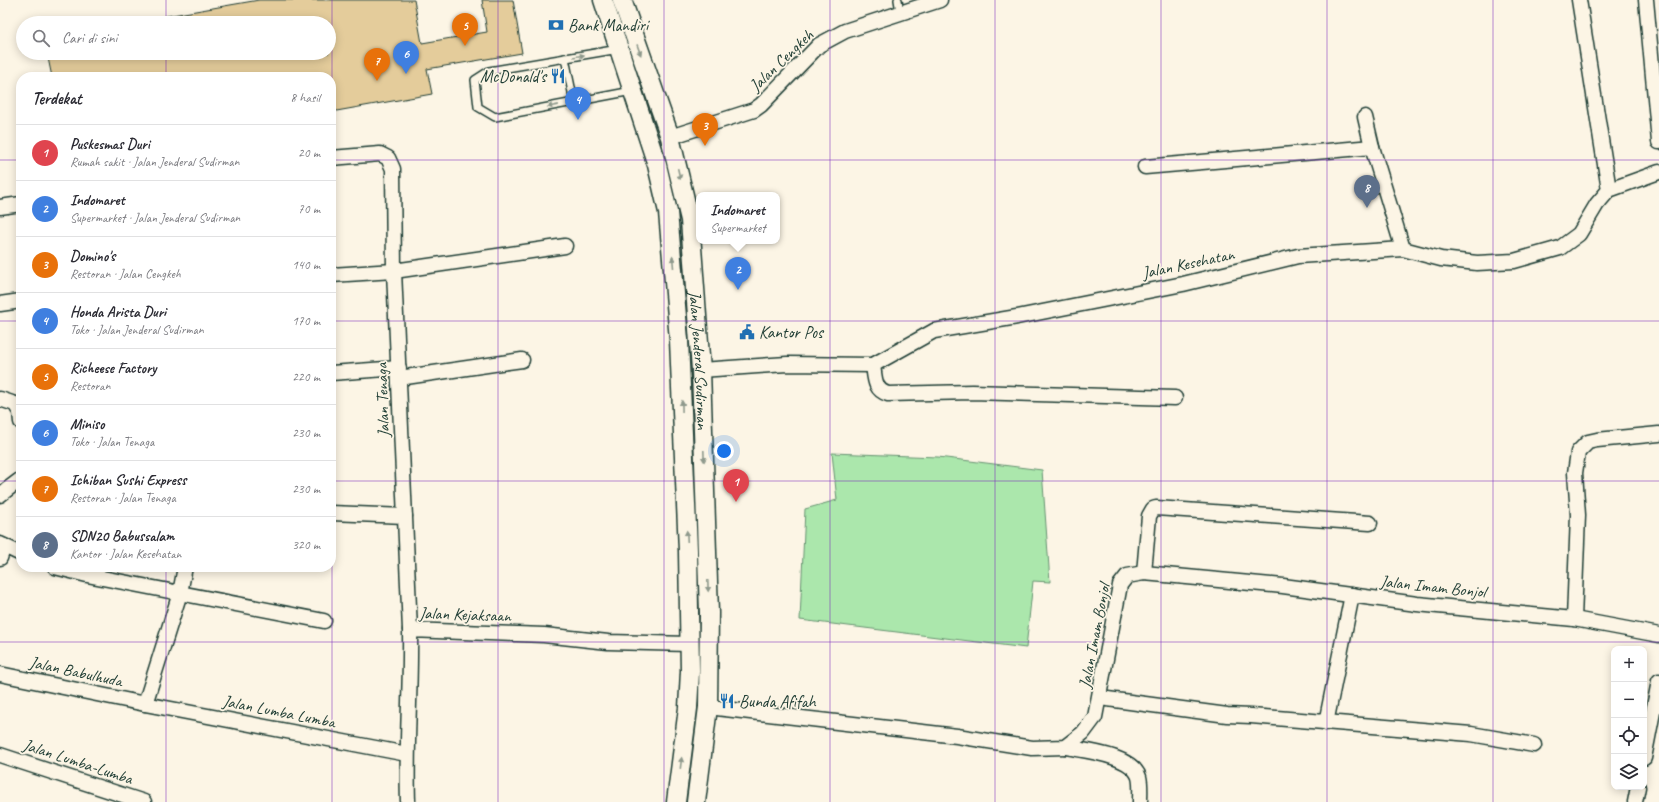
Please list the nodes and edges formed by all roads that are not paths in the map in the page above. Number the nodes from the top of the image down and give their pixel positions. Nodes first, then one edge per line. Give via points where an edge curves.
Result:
1 (603, 0) edge
2 (622, 0) edge
3 (940, 0) edge
4 (1579, 0) edge
5 (1646, 0) edge
6 (899, 6) edge
7 (619, 49) junction
8 (565, 58) junction
9 (632, 91) junction
10 (574, 102) junction
11 (1365, 117) dead end
12 (670, 137) junction
13 (1659, 142) edge
14 (1372, 147) junction
15 (336, 158) edge
16 (1145, 167) dead end
17 (1659, 172) edge
18 (1609, 190) junction
19 (16, 205) edge
20 (0, 207) edge
21 (565, 246) dead end
22 (1403, 249) junction
23 (394, 271) junction
24 (336, 274) edge
25 (675, 284) junction
26 (695, 284) junction
27 (16, 302) edge
28 (0, 304) edge
29 (522, 360) dead end
30 (873, 365) junction
31 (701, 370) junction
32 (336, 373) edge
33 (399, 373) junction
34 (1174, 398) dead end
35 (0, 399) edge
36 (16, 406) edge
37 (1659, 434) edge
38 (16, 483) edge
39 (0, 495) edge
40 (336, 514) edge
41 (405, 516) junction
42 (1370, 523) dead end
43 (1, 549) edge
44 (16, 553) edge
45 (79, 572) edge
46 (184, 572) edge
47 (1144, 573) junction
48 (180, 593) junction
49 (1352, 595) junction
50 (1574, 619) junction
51 (324, 621) dead end
52 (410, 630) junction
53 (1659, 635) edge
54 (689, 644) junction
55 (0, 674) edge
56 (1659, 681) edge
57 (1100, 698) junction
58 (145, 704) junction
59 (708, 707) junction
60 (1326, 722) junction
61 (1534, 745) dead end
62 (1065, 747) junction
63 (407, 754) junction
64 (1645, 754) edge
65 (0, 755) edge
66 (1637, 790) edge
67 (144, 802) edge
68 (408, 802) edge
69 (676, 802) edge
70 (696, 802) edge
71 (1140, 802) edge
72 (1635, 802) edge

1 - 7 street, Jalan Jenderal Sudirman
2 -> 12 street, Jalan Jenderal Sudirman
3 - 6 street, Jalan Cengkeh
4 - 18 street
5 - 13 street
6 - 12 street, Jalan Cengkeh via 819,45 754,110
8 -> 7 lane
7 - 9 street, Jalan Jenderal Sudirman
8 - 10 lane
10 -> 8 lane via 495,117 478,107 474,80 489,71
9 - 10 lane
25 -> 9 street, Jalan Jenderal Sudirman via 668,212 657,165
11 - 14 street
12 -> 26 street, Jalan Jenderal Sudirman via 690,220
14 - 16 street
14 - 22 street
15 - 23 street, Jalan Tenaga via 380,154 388,158 393,169
17 - 18 street
18 - 22 street, Jalan Kesehatan via 1597,204 1579,234 1560,248 1514,261 1477,263 1441,259
19 - 20 street
21 - 23 street
22 - 30 street, Jalan Kesehatan via 1298,256 1183,284 934,331
23 - 24 street
23 - 33 street, Jalan Tenaga
25 - 26 street
54 -> 25 street, Jalan Jenderal Sudirman via 688,551
26 - 31 street, Jalan Jenderal Sudirman
27 - 28 street
29 - 33 street
30 - 31 street, Jalan Kesehatan via 787,364
30 - 34 street via 877,387 888,394 972,392
31 -> 59 street, Jalan Jenderal Sudirman via 709,613
32 - 33 street
33 - 41 street, Jalan Tenaga
35 - 36 street
37 - 50 street via 1588,442 1578,452 1575,473 1578,515
38 - 39 street
40 - 41 street
41 - 52 street, Jalan Tenaga
42 - 47 street via 1156,508 1149,516
43 - 44 street
45 - 48 street
46 - 48 street
47 - 49 street, Jalan Imam Bonjol
47 - 57 street, Jalan Imam Bonjol via 1127,576 1120,585
48 - 51 street
48 - 58 street
49 - 50 street, Jalan Imam Bonjol via 1416,604
49 - 60 street
50 - 53 street, Jalan Imam Bonjol
52 - 54 street, Jalan Kejaksaan via 544,635 608,642
52 - 63 street, Jalan Kejaksaan via 411,679
69 -> 54 street, Jalan Jenderal Sudirman via 688,708
55 - 58 street, Jalan Babulhuda
56 - 64 street
57 - 60 street via 1227,715
57 - 62 street, Jalan Imam Bonjol via 1096,717 1083,734
58 - 63 street, Jalan Lumba Lumba
59 - 62 street via 957,736 1032,748
59 - 70 street, Jalan Jenderal Sudirman
60 - 61 street via 1470,734
62 - 71 street via 1126,762 1134,768 1139,778
63 - 68 street, Jalan Kejaksaan
65 - 67 street, Jalan Lumba-Lumba
66 - 72 street

